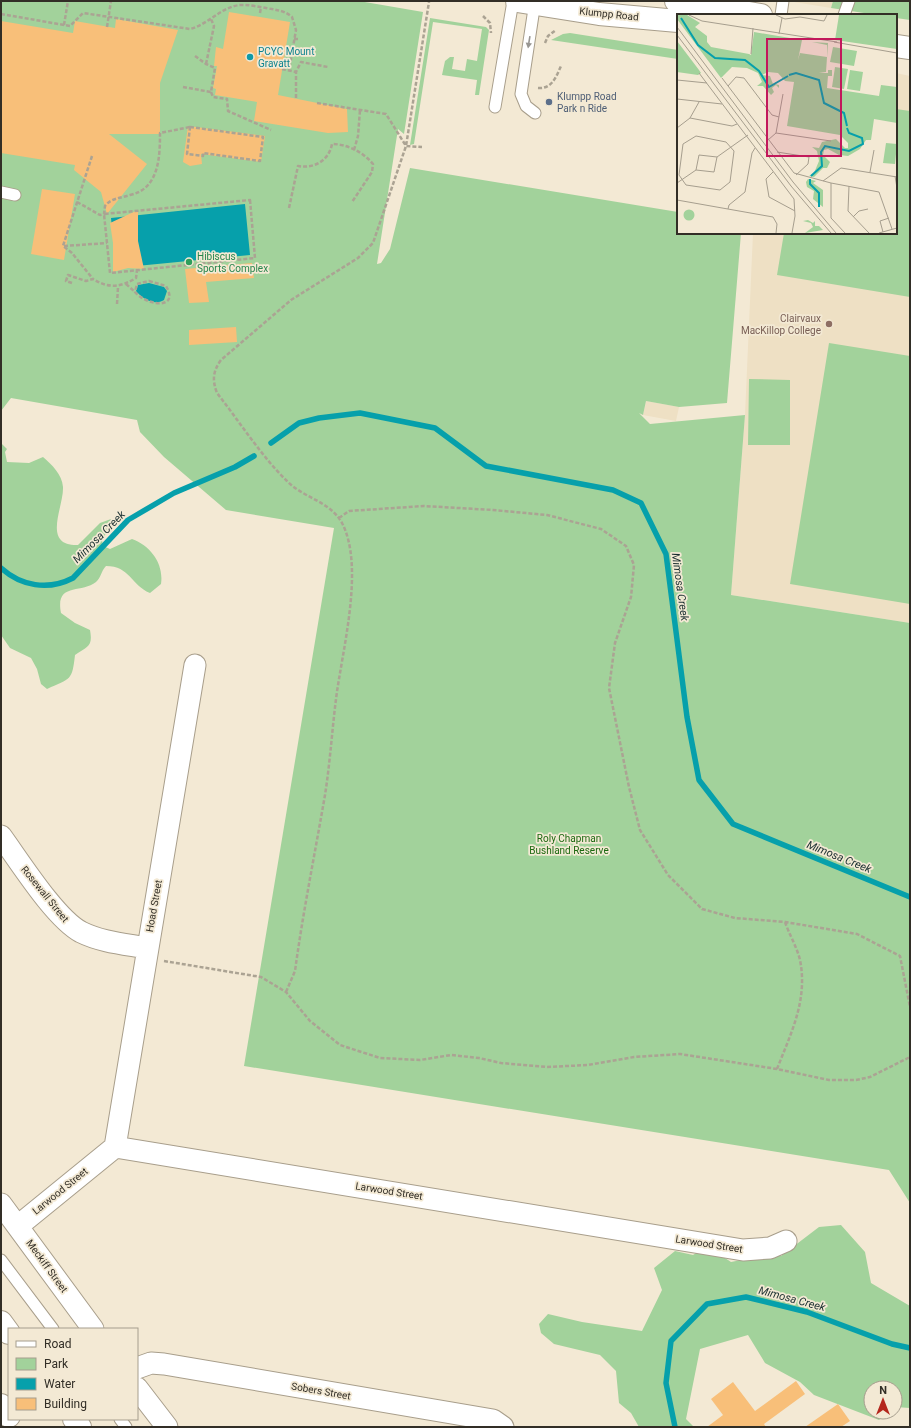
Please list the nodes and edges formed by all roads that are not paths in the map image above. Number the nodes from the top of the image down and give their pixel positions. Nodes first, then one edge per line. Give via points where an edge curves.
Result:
1 (513, 1) edge
2 (676, 1) edge
3 (783, 1) edge
4 (849, 1) edge
5 (529, 2) edge
6 (755, 14) edge
7 (781, 14) edge
8 (844, 14) edge
9 (677, 21) edge
10 (897, 46) edge
11 (910, 48) edge
12 (496, 107) dead end
13 (536, 114) road end
14 (1, 192) edge
15 (15, 195) dead end
16 (195, 665) dead end
17 (1, 836) edge
18 (146, 953) junction
19 (115, 1147) junction
20 (1, 1204) edge
21 (18, 1226) junction
22 (786, 1241) dead end
23 (1, 1260) edge
24 (1, 1322) edge
25 (52, 1328) edge
26 (92, 1328) edge
27 (8, 1332) edge
28 (138, 1368) edge
29 (138, 1389) edge
30 (1, 1405) edge
31 (8, 1415) edge
32 (167, 1427) edge
33 (503, 1427) edge

1 - 12 lane
2 - 6 main road
3 - 7 lane
4 - 8 lane
5 - 9 main road, Klumpp Road via 599,14
5 -> 13 lane via 521,94 526,106
10 - 11 main road
14 - 15 lane
16 - 18 street, Hoad Street
17 - 18 street, Rosewall Street via 64,921 82,932
18 - 19 street, Hoad Street
19 - 21 street, Larwood Street
19 - 22 street, Larwood Street via 743,1250 770,1248
20 - 21 street, Meckiff Street
21 - 26 street, Meckiff Street
23 - 25 lane
24 - 27 main road
28 - 33 street, Sobers Street via 152,1363 164,1364 493,1420
29 - 32 street
30 - 31 main road

